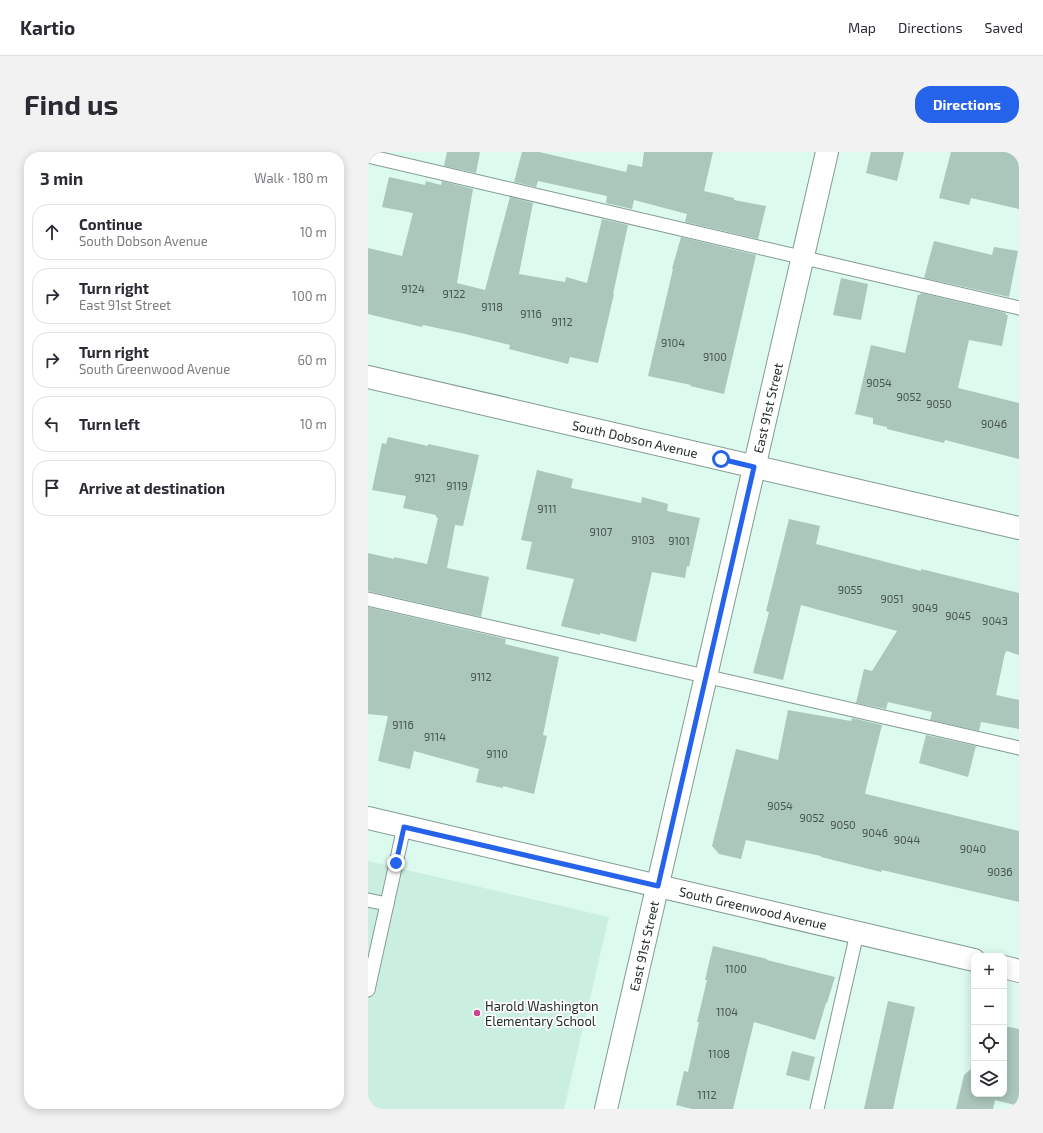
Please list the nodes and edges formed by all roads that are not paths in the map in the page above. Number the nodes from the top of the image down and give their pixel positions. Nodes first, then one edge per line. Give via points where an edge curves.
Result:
1 (827, 152) edge
2 (368, 156) edge
3 (803, 258) junction
4 (1019, 308) edge
5 (368, 377) edge
6 (754, 467) junction
7 (1019, 528) edge
8 (368, 599) edge
9 (706, 676) junction
10 (1019, 748) edge
11 (368, 818) edge
12 (404, 827) junction
13 (658, 886) junction
14 (368, 900) edge
15 (387, 904) junction
16 (857, 933) junction
17 (971, 959) edge
18 (1007, 968) edge
19 (1019, 971) edge
20 (368, 990) edge
21 (606, 1109) edge
22 (817, 1109) edge

1 - 3 street, East 91st Street
2 - 3 lane
3 - 4 lane
3 - 6 street, East 91st Street
5 - 6 street, South Dobson Avenue
6 - 7 street, South Dobson Avenue
6 - 9 street, East 91st Street
8 - 9 lane
9 - 10 lane
9 - 13 street, East 91st Street
11 - 12 street, South Greenwood Avenue
12 - 13 street, South Greenwood Avenue
12 - 15 lane
13 - 16 street, South Greenwood Avenue
13 - 21 street, East 91st Street
14 - 15 lane
15 - 20 lane
16 - 17 street, South Greenwood Avenue
16 - 22 lane
18 - 19 street

